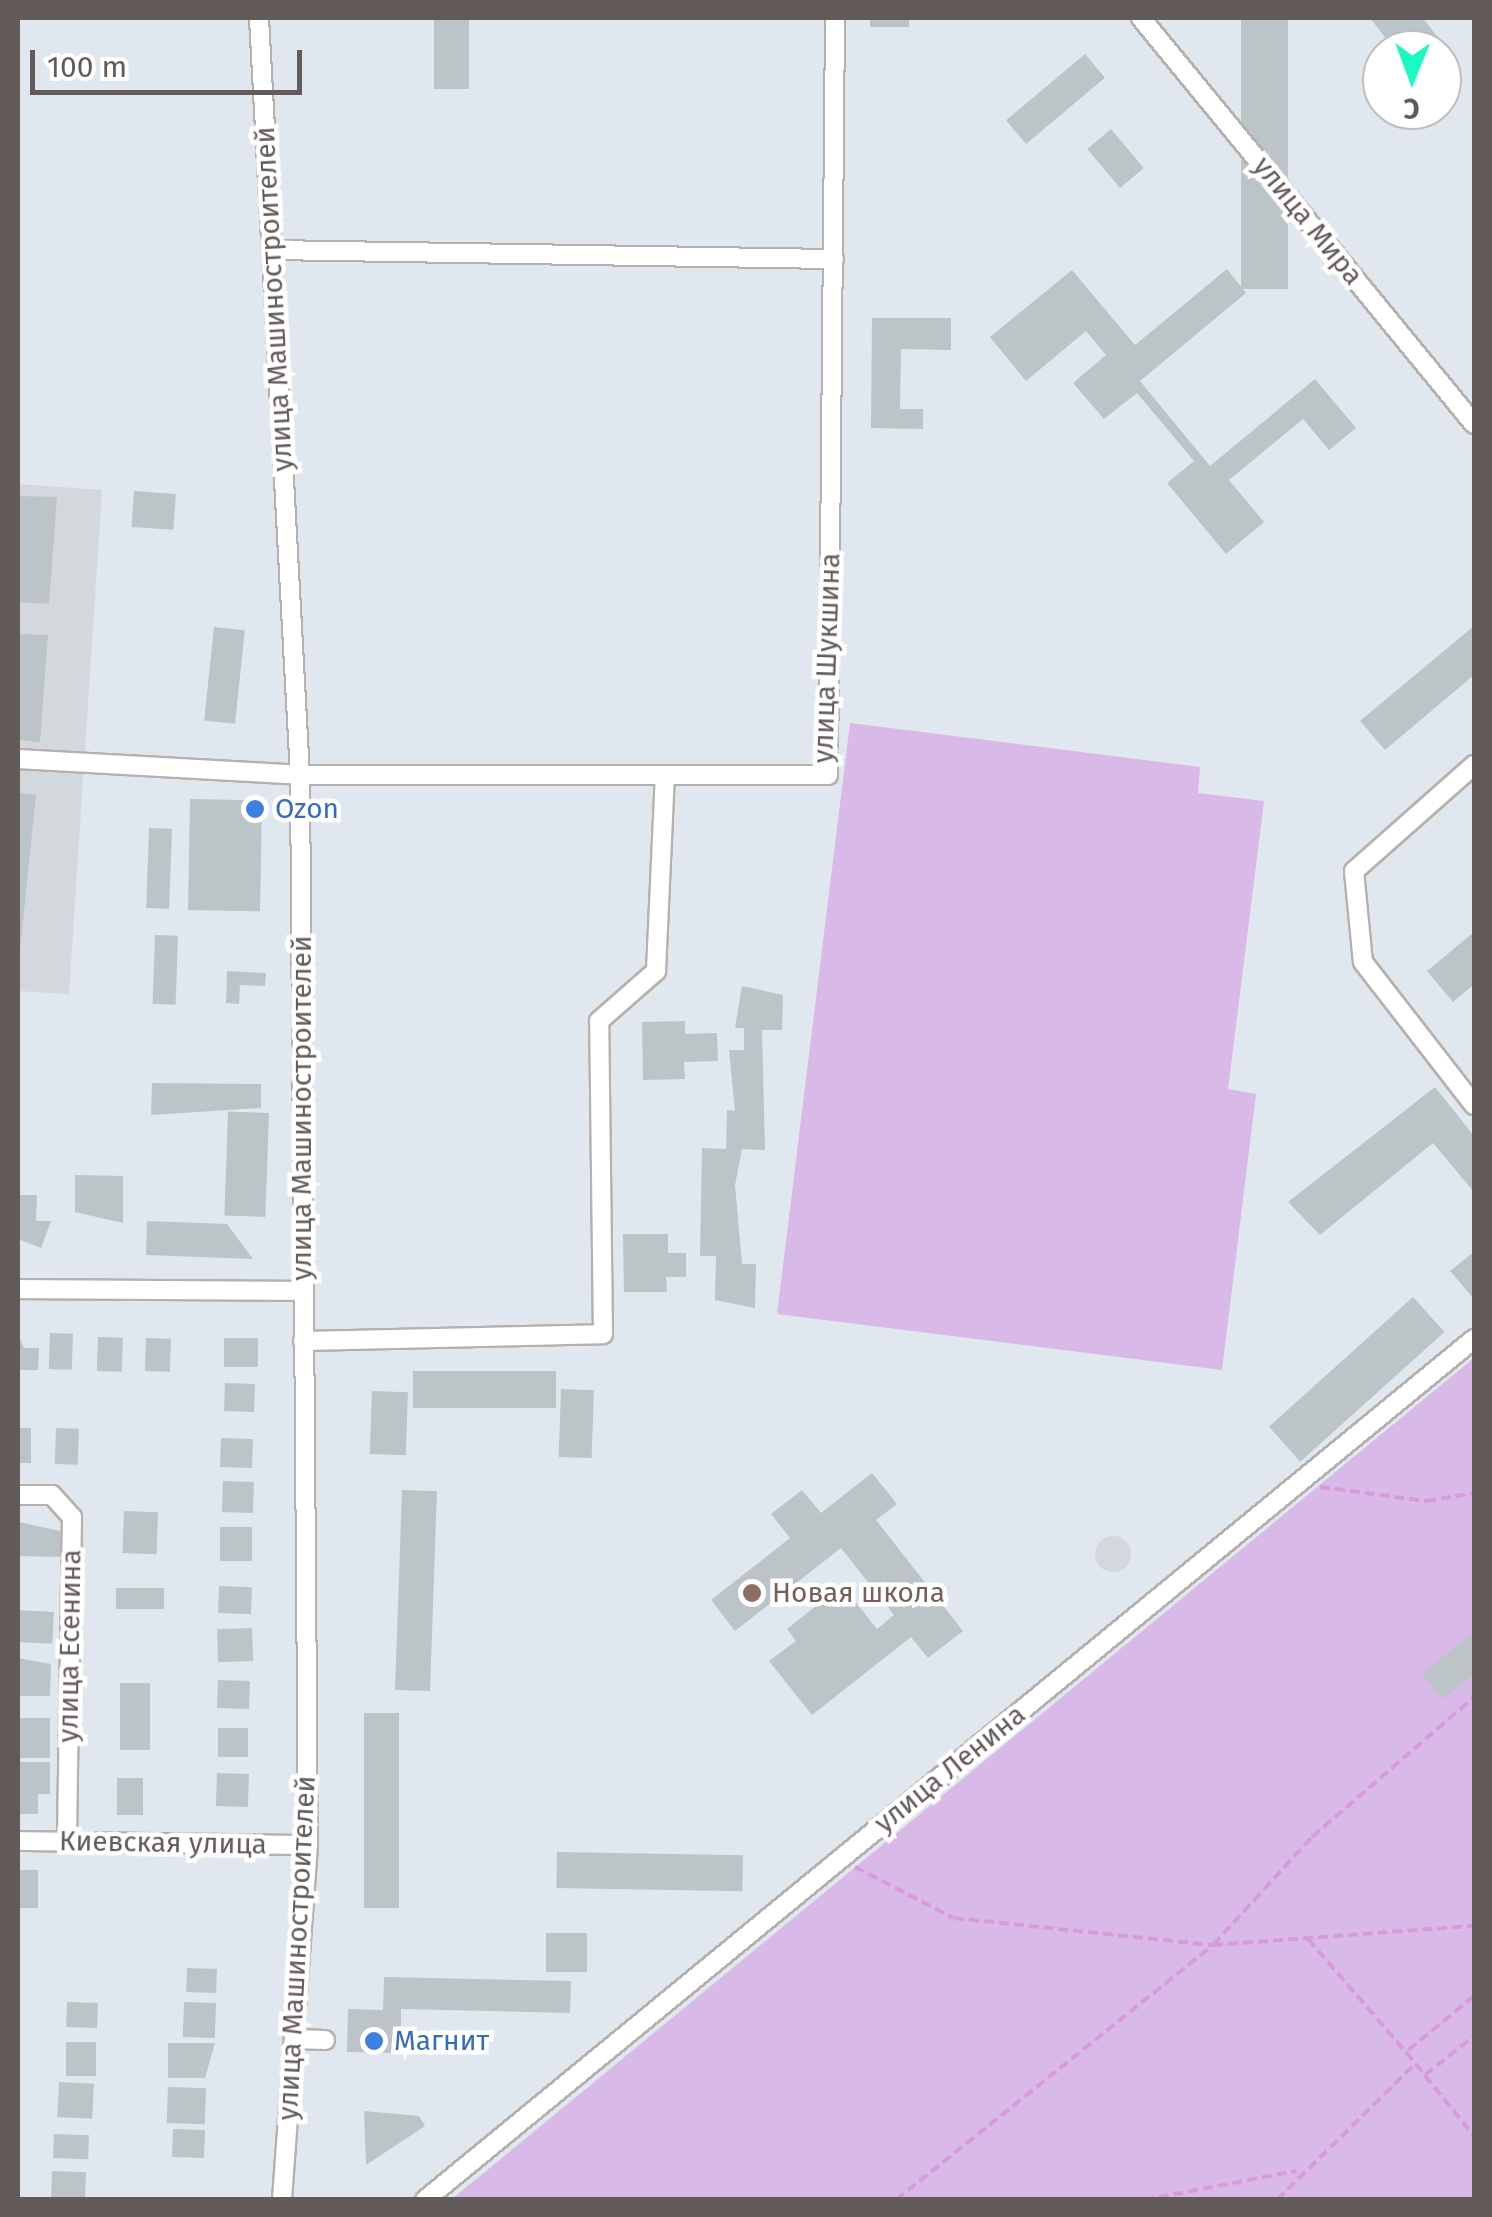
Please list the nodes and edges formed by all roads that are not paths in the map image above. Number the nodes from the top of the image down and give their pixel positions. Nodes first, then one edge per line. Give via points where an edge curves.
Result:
1 (259, 18) edge
2 (835, 18) edge
3 (1141, 18) edge
4 (271, 250) junction
5 (834, 259) junction
6 (1474, 424) edge
7 (18, 759) edge
8 (1474, 765) edge
9 (300, 774) junction
10 (665, 775) junction
11 (1474, 1105) edge
12 (18, 1290) edge
13 (303, 1291) junction
14 (1474, 1339) edge
15 (303, 1341) junction
16 (18, 1494) edge
17 (18, 1841) edge
18 (67, 1842) junction
19 (308, 1845) junction
20 (294, 2039) junction
21 (324, 2040) dead end
22 (282, 2200) edge
23 (425, 2200) edge

1 - 4 street, улица Машиностроителей
2 - 5 street, улица Шукшина
3 - 6 street, улица Мира
4 - 5 street
4 - 9 street, улица Машиностроителей
5 - 10 street, улица Шукшина via 828,775
7 - 9 street, улица Шукшина
8 - 11 street via 1354,871 1364,962
9 - 10 street, улица Шукшина
9 - 13 street, улица Машиностроителей
10 - 15 street via 656,971 598,1021 603,1334
12 - 13 street
13 - 15 street, улица Машиностроителей
14 - 23 street, улица Ленина
15 - 19 street, улица Машиностроителей
16 - 18 street, улица Есенина via 52,1496 72,1517
17 - 18 street, Киевская улица
18 - 19 street, Киевская улица
19 - 20 street, улица Машиностроителей
20 - 21 street
20 - 22 street, улица Машиностроителей

